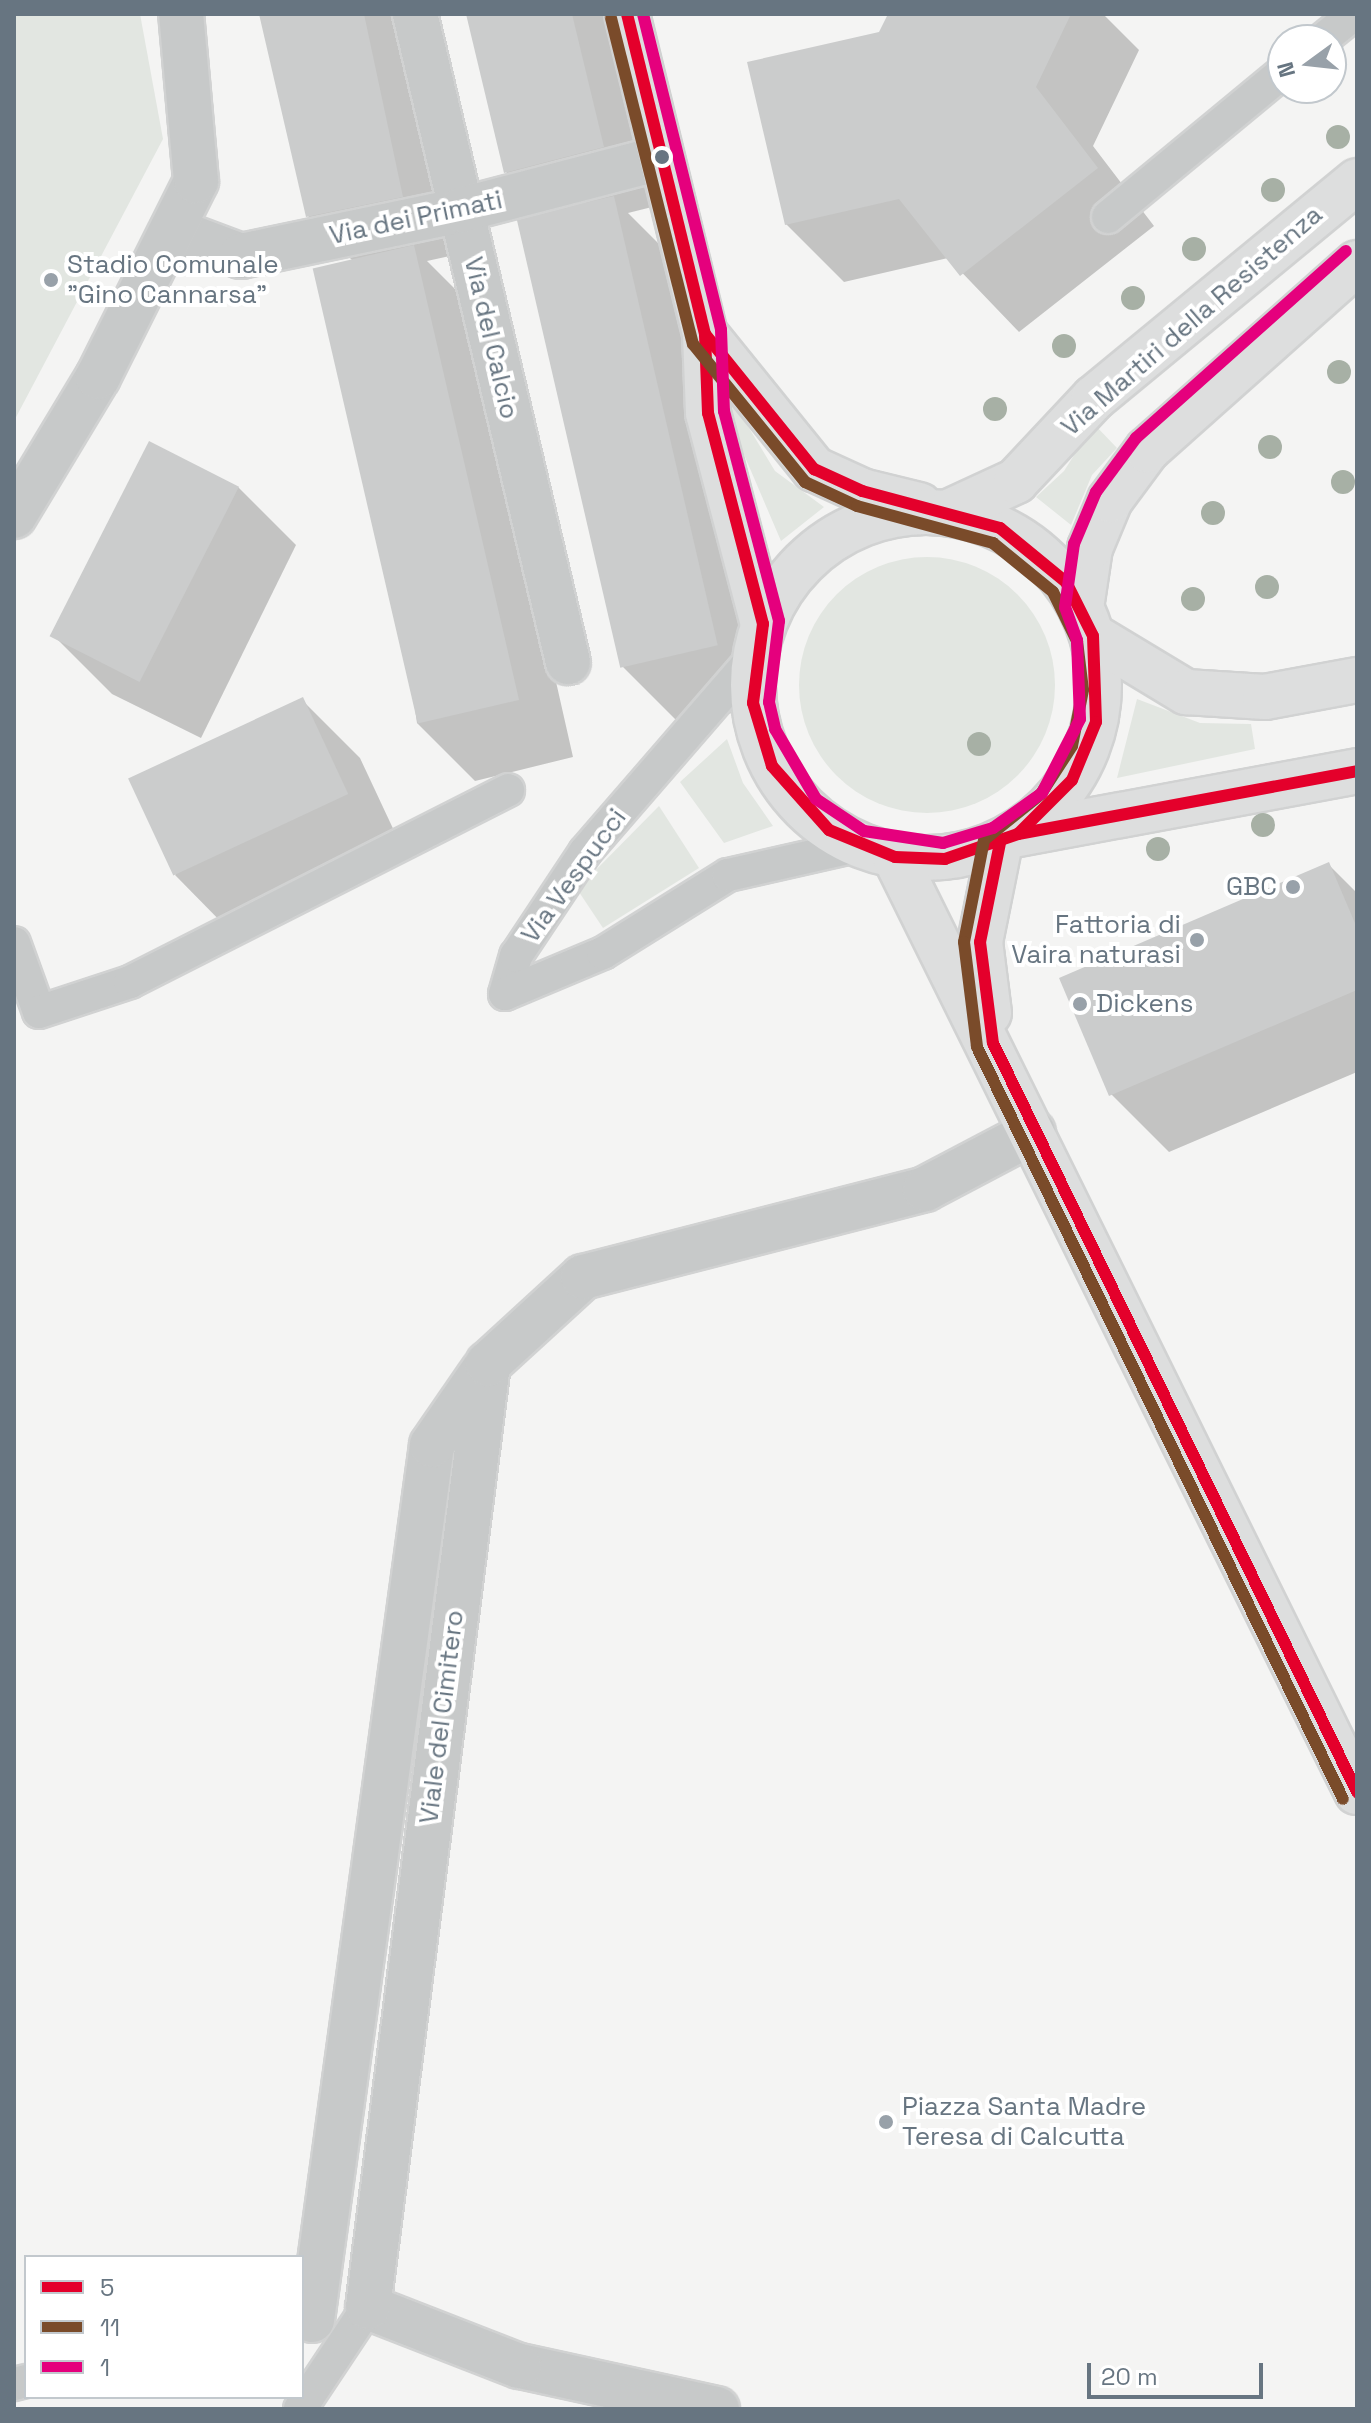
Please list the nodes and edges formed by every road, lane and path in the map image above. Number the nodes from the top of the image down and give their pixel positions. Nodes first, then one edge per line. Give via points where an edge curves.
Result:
1 (181, 14) edge
2 (415, 14) edge
3 (627, 14) edge
4 (1267, 85) edge
5 (661, 158) junction
6 (1357, 181) edge
7 (461, 210) junction
8 (1108, 217) dead end
9 (172, 230) junction
10 (1357, 263) edge
11 (705, 334) junction
12 (949, 512) junction
13 (14, 516) edge
14 (1087, 622) junction
15 (759, 640) junction
16 (568, 662) dead end
17 (1357, 680) edge
18 (1357, 771) edge
19 (508, 790) dead end
20 (1009, 838) junction
21 (876, 851) junction
22 (14, 943) edge
23 (993, 1043) junction
24 (1033, 1132) junction
25 (488, 1364) junction
26 (1357, 1792) edge
27 (368, 2307) junction
28 (307, 2321) edge
29 (642, 2401) edge
30 (300, 2409) edge
31 (717, 2409) edge

1 - 9 street via 196,181
2 - 7 street, Via del Calcio
3 - 5 main road
4 - 8 lane
5 - 7 street, Via dei Primati
5 - 11 main road
6 - 12 main road, Via Martiri della Resistenza via 1094,398 1016,481
7 - 9 street, Via dei Primati via 241,256
7 - 16 street, Via del Calcio
9 - 13 street via 98,377
10 - 14 main road, Via Martiri della Resistenza via 1147,450 1100,524
11 - 12 main road via 814,469 862,491
11 - 15 main road via 708,413
12 - 14 main road, Via Martiri della Resistenza via 1000,528 1045,558
12 - 15 main road, Via Martiri della Resistenza via 884,516 850,528 800,565
14 - 17 main road via 1186,692 1265,697
14 - 20 main road, Via Martiri della Resistenza via 1099,691 1087,752 1053,805
15 - 21 main road, Via Martiri della Resistenza via 753,703 772,766 804,810
15 - 21 lane, Via Vespucci via 585,852 516,956 505,994 603,953 728,875
18 - 20 main road
19 - 22 lane via 130,982 39,1012
20 - 21 main road, Via Martiri della Resistenza via 945,859
20 - 23 main road via 980,942
21 - 23 main road
23 - 24 main road
24 - 25 street via 925,1189 583,1277
24 - 26 main road
25 - 27 street, Viale del Cimitero
25 - 28 street via 432,1445
27 - 28 lane
27 - 29 street via 519,2366
27 - 30 lane
29 - 31 street

